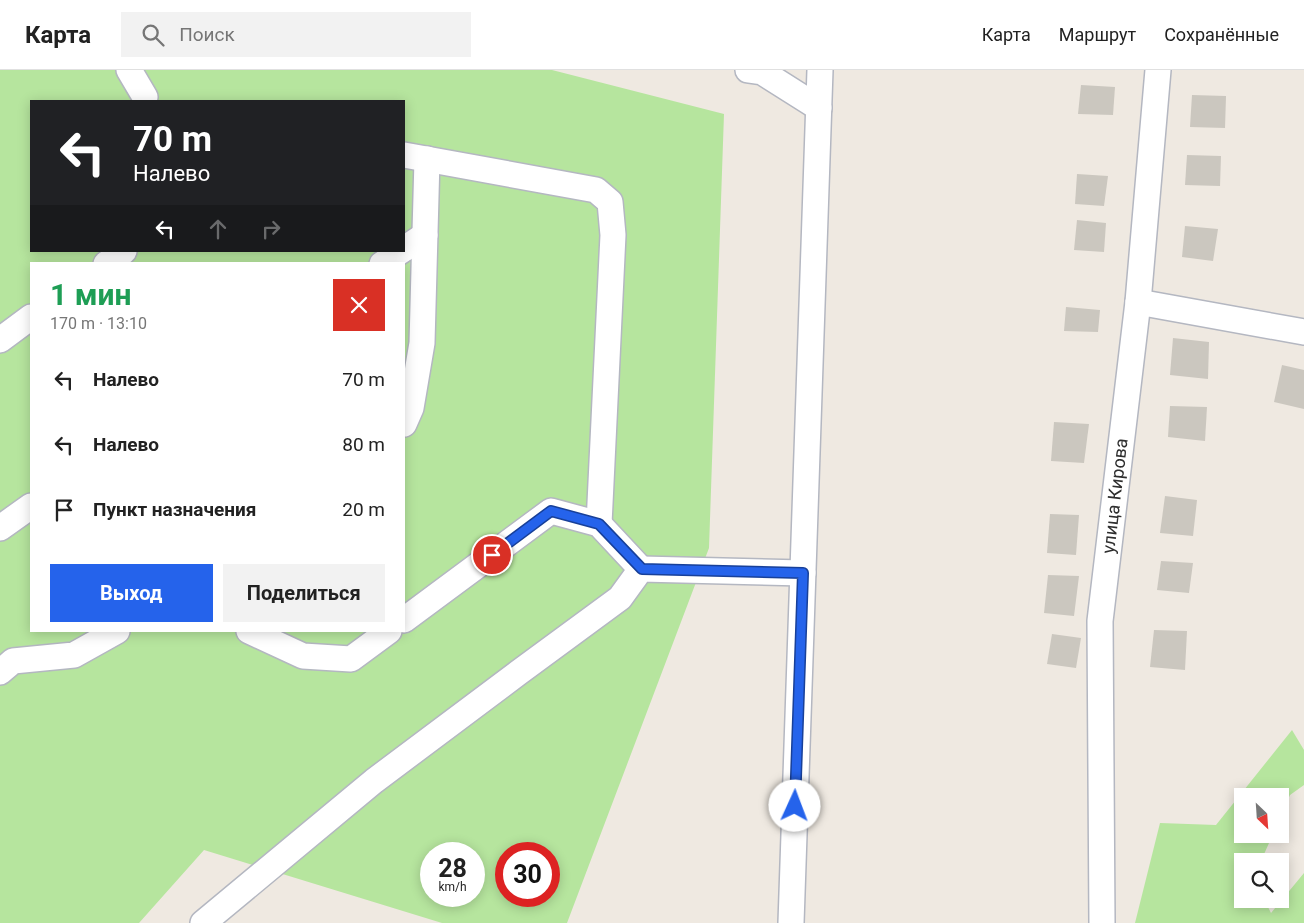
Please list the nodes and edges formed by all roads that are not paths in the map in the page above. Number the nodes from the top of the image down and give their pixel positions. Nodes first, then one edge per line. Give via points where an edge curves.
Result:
1 (128, 70) edge
2 (748, 70) edge
3 (820, 70) edge
4 (1158, 70) edge
5 (145, 97) dead end
6 (819, 108) junction
7 (415, 157) edge
8 (425, 235) junction
9 (405, 248) edge
10 (123, 252) edge
11 (400, 252) edge
12 (109, 262) edge
13 (385, 262) edge
14 (1138, 302) junction
15 (30, 318) edge
16 (1304, 332) edge
17 (0, 340) edge
18 (405, 422) edge
19 (30, 507) edge
20 (599, 524) junction
21 (0, 528) edge
22 (642, 569) junction
23 (803, 573) junction
24 (405, 619) edge
25 (115, 632) edge
26 (251, 632) edge
27 (388, 632) edge
28 (0, 672) edge
29 (203, 923) edge
30 (791, 923) edge
31 (1102, 923) edge

1 - 5 street
2 - 6 street via 762,72
3 - 6 street
4 - 14 street, улица Кирова
6 - 23 street
7 - 8 street
7 - 20 street via 596,190 610,202 613,235
8 - 9 street
8 - 18 street via 422,343 411,408
10 - 12 street
11 - 13 street
14 - 16 street
14 - 31 street, улица Кирова via 1100,621
15 - 17 street
19 - 21 street
20 - 22 street
20 - 24 street via 551,511
22 - 23 street
22 - 29 street via 620,598 374,781
23 - 30 street
25 - 28 street via 74,655 13,661
26 - 27 street via 303,656 351,659

